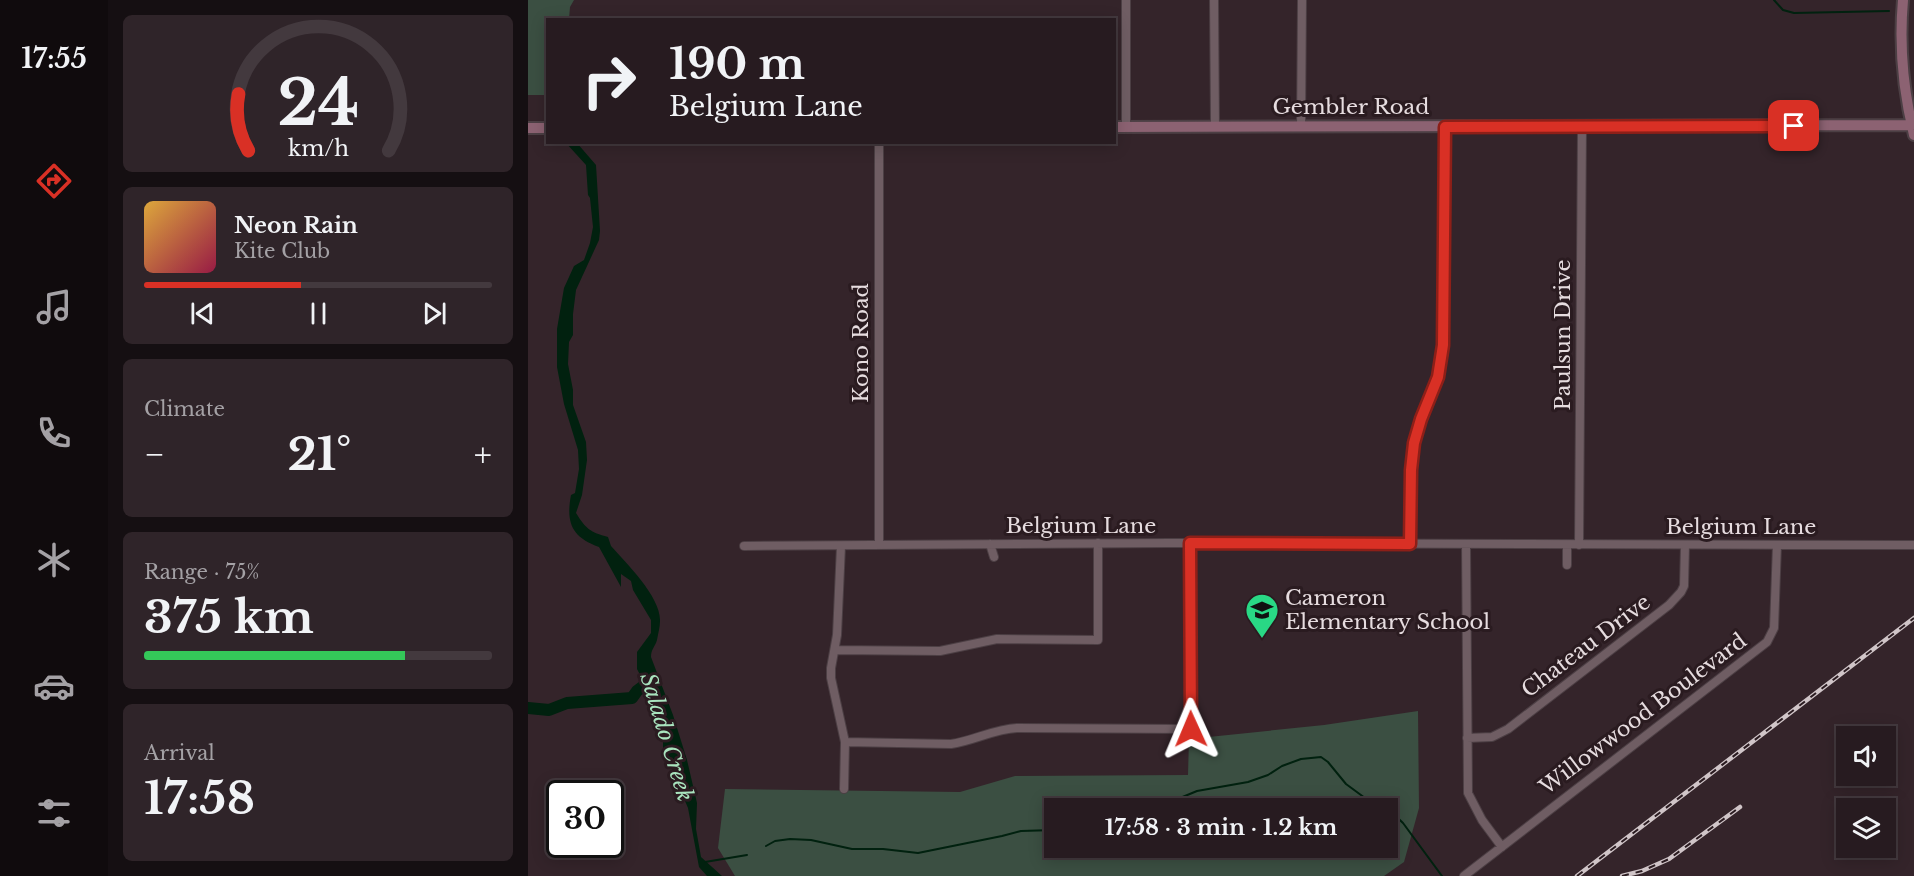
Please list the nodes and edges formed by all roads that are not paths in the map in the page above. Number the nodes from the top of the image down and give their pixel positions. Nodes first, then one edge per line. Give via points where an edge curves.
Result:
1 (1126, 0) edge
2 (1214, 0) edge
3 (1302, 0) edge
4 (1903, 0) edge
5 (1582, 126) junction
6 (1120, 127) edge
7 (1215, 127) junction
8 (1301, 127) junction
9 (1445, 127) junction
10 (528, 128) edge
11 (546, 128) edge
12 (1913, 130) edge
13 (879, 144) edge
14 (1098, 543) junction
15 (1190, 543) junction
16 (879, 544) junction
17 (990, 544) junction
18 (1410, 544) junction
19 (1466, 544) junction
20 (1567, 545) junction
21 (1579, 545) junction
22 (1685, 545) junction
23 (1777, 545) junction
24 (1914, 545) edge
25 (744, 546) dead end
26 (841, 546) junction
27 (994, 557) dead end
28 (1567, 565) dead end
29 (835, 650) junction
30 (1467, 738) junction
31 (846, 742) junction
32 (844, 789) dead end
33 (1502, 847) junction
34 (1464, 876) edge

1 - 6 street
2 - 7 street
3 - 8 street
4 - 12 main road via 1902,61
5 - 9 main road, Gembler Road
5 - 12 main road, Gembler Road
5 - 21 street, Paulsun Drive
6 - 7 main road, Gembler Road
7 - 8 main road, Gembler Road
8 - 9 main road, Gembler Road
9 - 18 street via 1443,345 1438,377 1414,443
10 - 11 main road
13 - 16 street, Kono Road
14 - 15 street, Belgium Lane
14 - 17 street, Belgium Lane
14 - 29 street via 1098,640 998,639 940,651
15 - 18 street, Belgium Lane
15 - 31 street via 1191,729 1009,729 951,744
16 - 17 street, Belgium Lane
16 - 26 street, Belgium Lane
17 - 27 street, Belgium Lane
18 - 19 street, Belgium Lane
19 - 20 street, Belgium Lane
19 - 30 street
20 - 21 street, Belgium Lane
20 - 28 street
21 - 22 street, Belgium Lane
22 - 23 street, Belgium Lane
22 - 30 street, Chateau Drive via 1684,586 1669,605 1508,729 1492,738
23 - 24 street, Belgium Lane
23 - 33 street, Willowwood Boulevard via 1774,628 1767,642
25 - 26 street, Belgium Lane
26 - 29 street
29 - 31 street via 831,678
30 - 33 street via 1470,800
31 - 32 street
33 - 34 street, Willowwood Boulevard

